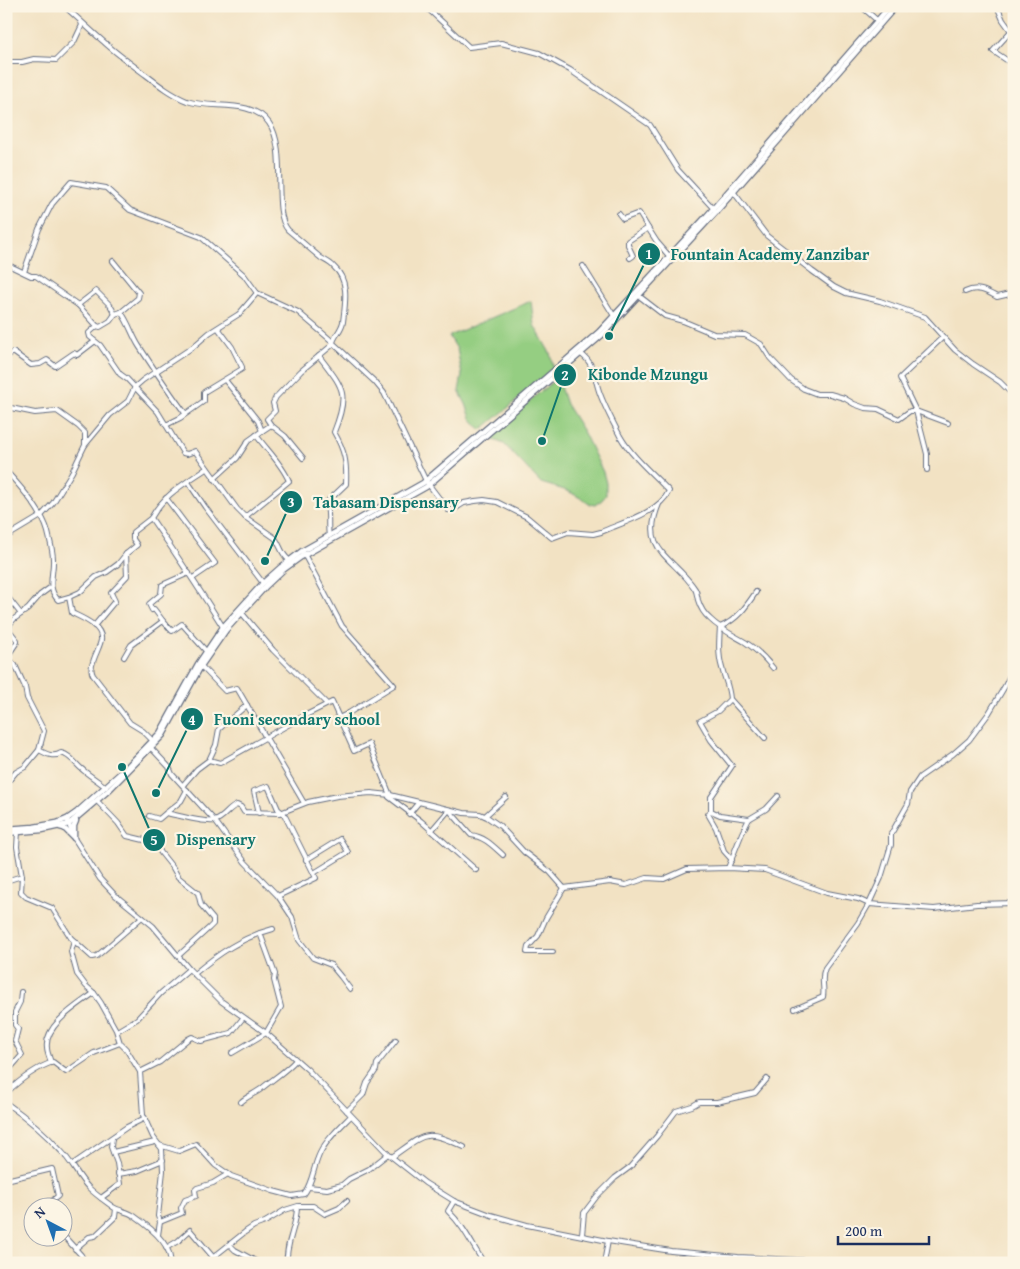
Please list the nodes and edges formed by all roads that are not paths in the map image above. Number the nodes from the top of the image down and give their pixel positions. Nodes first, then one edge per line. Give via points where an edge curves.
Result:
1 (64, 6) edge
2 (425, 6) edge
3 (861, 6) edge
4 (890, 6) edge
5 (896, 6) edge
6 (997, 6) edge
7 (80, 19) junction
8 (879, 22) junction
9 (1012, 30) edge
10 (6, 62) edge
11 (1014, 65) edge
12 (732, 190) junction
13 (714, 208) junction
14 (619, 214) dead end
15 (648, 228) junction
16 (670, 257) junction
17 (630, 258) dead end
18 (113, 261) dead end
19 (6, 264) edge
20 (583, 266) dead end
21 (24, 272) junction
22 (965, 292) dead end
23 (257, 293) junction
24 (1014, 293) edge
25 (639, 296) junction
26 (78, 305) junction
27 (122, 312) junction
28 (115, 314) junction
29 (614, 316) junction
30 (97, 326) junction
31 (218, 328) junction
32 (943, 337) junction
33 (94, 342) junction
34 (333, 342) junction
35 (581, 354) junction
36 (318, 356) junction
37 (6, 357) edge
38 (157, 371) junction
39 (558, 371) junction
40 (225, 380) junction
41 (134, 388) junction
42 (1014, 396) edge
43 (6, 407) edge
44 (916, 411) junction
45 (185, 413) junction
46 (948, 422) dead end
47 (166, 425) junction
48 (271, 425) junction
49 (262, 431) junction
50 (256, 435) junction
51 (85, 445) junction
52 (304, 458) dead end
53 (207, 468) junction
54 (926, 470) dead end
55 (6, 471) edge
56 (214, 478) junction
57 (188, 482) junction
58 (427, 483) junction
59 (166, 498) junction
60 (659, 504) junction
61 (41, 516) junction
62 (245, 517) junction
63 (151, 518) junction
64 (330, 536) junction
65 (6, 537) edge
66 (303, 553) junction
67 (126, 554) junction
68 (289, 560) junction
69 (189, 572) junction
70 (193, 578) junction
71 (263, 583) junction
72 (51, 587) junction
73 (756, 592) dead end
74 (6, 595) edge
75 (69, 597) junction
76 (242, 612) junction
77 (21, 614) junction
78 (163, 621) junction
79 (94, 626) junction
80 (223, 627) junction
81 (720, 628) junction
82 (206, 651) junction
83 (6, 657) edge
84 (124, 657) dead end
85 (201, 666) junction
86 (1014, 667) edge
87 (773, 668) dead end
88 (730, 699) junction
89 (327, 704) junction
90 (247, 706) junction
91 (339, 718) junction
92 (266, 737) junction
93 (765, 738) dead end
94 (153, 741) junction
95 (152, 749) junction
96 (39, 750) junction
97 (209, 760) junction
98 (6, 784) edge
99 (183, 785) junction
100 (106, 787) junction
101 (187, 790) junction
102 (390, 795) junction
103 (778, 796) dead end
104 (506, 797) dead end
105 (96, 801) junction
106 (419, 802) junction
107 (304, 803) junction
108 (449, 810) junction
109 (711, 811) junction
110 (166, 813) junction
111 (259, 813) junction
112 (280, 813) junction
113 (409, 814) junction
114 (80, 816) junction
115 (149, 816) dead end
116 (485, 816) junction
117 (749, 818) junction
118 (215, 821) junction
119 (68, 822) junction
120 (60, 828) junction
121 (6, 831) edge
122 (431, 831) junction
123 (18, 832) junction
124 (74, 838) junction
125 (503, 856) dead end
126 (306, 860) junction
127 (732, 860) junction
128 (728, 868) junction
129 (476, 870) dead end
130 (314, 873) junction
131 (22, 876) junction
132 (6, 883) edge
133 (564, 888) junction
134 (278, 896) junction
135 (1014, 903) edge
136 (868, 904) junction
137 (142, 917) junction
138 (273, 929) dead end
139 (260, 933) junction
140 (74, 941) junction
141 (553, 952) dead end
142 (178, 956) junction
143 (189, 969) junction
144 (194, 974) junction
145 (350, 989) dead end
146 (21, 992) dead end
147 (94, 992) junction
148 (795, 1009) dead end
149 (243, 1018) junction
150 (117, 1032) junction
151 (266, 1033) junction
152 (396, 1040) dead end
153 (120, 1042) junction
154 (232, 1053) dead end
155 (296, 1060) junction
156 (51, 1063) junction
157 (140, 1072) junction
158 (6, 1073) edge
159 (768, 1079) dead end
160 (6, 1093) edge
161 (240, 1102) dead end
162 (6, 1103) edge
163 (346, 1111) junction
164 (351, 1116) junction
165 (145, 1118) junction
166 (112, 1138) junction
167 (156, 1142) junction
168 (159, 1145) junction
169 (464, 1147) dead end
170 (114, 1152) junction
171 (390, 1156) junction
172 (163, 1160) junction
173 (73, 1164) junction
174 (118, 1174) junction
175 (228, 1174) junction
176 (6, 1180) edge
177 (309, 1187) junction
178 (58, 1196) edge
179 (101, 1198) junction
180 (347, 1201) dead end
181 (454, 1201) junction
182 (298, 1207) junction
183 (116, 1209) junction
184 (160, 1222) junction
185 (158, 1235) junction
186 (582, 1235) junction
187 (608, 1241) junction
188 (229, 1244) junction
189 (72, 1246) edge
190 (166, 1248) junction
191 (75, 1249) junction
192 (213, 1257) junction
193 (85, 1263) edge
194 (170, 1263) edge
195 (206, 1263) edge
196 (259, 1263) edge
197 (287, 1263) edge
198 (484, 1263) edge
199 (604, 1263) edge
200 (858, 1263) edge

1 - 7 street
2 - 13 street via 469,46 501,43 539,53 570,70 650,125 678,170
3 - 8 street
4 - 8 main road
5 - 8 main road
6 - 9 street
7 - 10 street via 82,25 74,42 56,60
7 - 34 street via 111,49 174,95 198,105 246,109 262,116 270,124 277,145 283,222 288,230 342,274 346,296 342,326
8 - 12 main road
9 - 11 street via 993,51
12 - 13 main road
12 - 25 main road
12 - 32 street via 767,236 834,287 925,317
13 - 16 main road
14 - 15 street via 623,219 639,213
15 - 16 street
15 - 17 street via 628,241 633,256
16 - 29 main road
18 - 27 street via 139,292 138,298
19 - 21 street
20 - 29 street
21 - 23 street via 39,229 52,204 71,182 106,188 130,210 201,237 244,275
21 - 26 street via 43,280
22 - 24 street via 983,289 997,297
23 - 31 street via 239,314
23 - 34 street via 298,312
25 - 35 main road
25 - 44 street via 664,316 714,334 745,335 761,344 791,380 804,389 878,409 899,420 910,411
26 - 28 street via 96,290
26 - 30 street
27 - 28 street
27 - 38 street
28 - 30 street via 110,321
29 - 39 main road
30 - 33 street via 89,333
31 - 38 street
31 - 40 street via 243,368
32 - 42 street
32 - 44 street via 900,378
33 - 37 street via 55,366 47,360 31,365 13,352
33 - 41 street
34 - 36 street
34 - 58 street via 384,393
35 - 39 main road
35 - 60 street via 588,359 621,438 669,491
36 - 48 street via 274,400 275,411 267,418
36 - 64 street via 332,374 343,394 344,403 334,432 345,455 346,484 326,503
38 - 41 street
38 - 45 street
39 - 58 main road
40 - 45 street via 204,392 204,401
40 - 49 street via 254,415
41 - 47 street
41 - 51 street via 128,401 110,415
43 - 51 street via 35,413 58,411 85,434
44 - 46 street
44 - 54 street via 927,454
45 - 47 street
47 - 53 street via 183,453 195,451
48 - 49 street
48 - 52 street via 286,436
49 - 50 street
50 - 56 street
50 - 62 street via 285,470 289,481
51 - 61 street via 53,503
53 - 56 street
53 - 57 street
55 - 61 street
56 - 62 street
57 - 59 street
57 - 71 street
58 - 60 street via 450,511 464,503 497,502 526,517 552,538 568,532 601,532
58 - 64 main road
58 - 66 main road via 404,500
59 - 63 street
59 - 70 street via 215,563
60 - 81 street via 652,529 656,543 696,590 701,607
61 - 65 street
61 - 72 street via 54,560
62 - 68 street via 273,536
63 - 67 street via 133,532 137,545
63 - 69 street
64 - 66 main road
66 - 68 main road
66 - 76 main road
66 - 91 street via 342,626 394,685
67 - 75 street via 118,564
67 - 79 street via 126,576 111,593 115,601
68 - 71 main road
69 - 70 street
69 - 78 street via 164,583 161,594 149,604
70 - 80 street
71 - 80 main road
72 - 75 street via 58,600
72 - 77 street
73 - 81 street via 744,610
74 - 77 street
75 - 79 street via 72,613
76 - 85 main road
76 - 89 street via 273,650
77 - 83 street via 9,627 17,642
78 - 82 street via 172,631 182,624
78 - 84 street via 131,644
79 - 94 street via 101,639 92,666 93,675 130,723
80 - 82 main road
81 - 87 street via 754,649
81 - 88 street via 719,655
82 - 94 main road
83 - 96 street via 15,665 44,730
85 - 90 street via 225,691 237,688
85 - 95 main road via 168,727
86 - 136 street via 970,740 920,777 910,792 908,804 891,834 881,878
88 - 93 street
88 - 109 street via 718,711 700,721 732,766 711,797
89 - 91 street via 332,702
89 - 92 street
90 - 92 street
90 - 97 street via 219,729
91 - 102 street via 354,751 369,744
92 - 97 street via 220,763
92 - 107 street
94 - 100 main road
95 - 99 street
95 - 105 main road
96 - 98 street
96 - 100 street via 52,755 67,754
97 - 99 street
99 - 101 street
100 - 119 main road
101 - 110 street via 181,801
101 - 118 street
102 - 106 street
102 - 107 street via 338,796
102 - 113 street
103 - 117 street via 760,813
104 - 116 street
105 - 114 main road
105 - 142 street via 127,836 144,840 154,837 178,877 198,893 201,905 213,919 210,928
106 - 108 street
106 - 113 street
107 - 112 street
108 - 116 street
108 - 122 street
108 - 125 street via 471,835 490,843
109 - 117 street
109 - 127 street via 708,814 724,851
110 - 115 street via 159,819
110 - 118 street
111 - 112 street
111 - 112 street via 254,791 268,786
111 - 118 street via 244,812 237,805
112 - 126 street via 284,814
113 - 122 street
114 - 119 main road
114 - 124 main road via 74,826
116 - 133 street via 500,826
117 - 127 street
118 - 134 street via 245,862
119 - 120 main road
119 - 121 main road
119 - 124 street
120 - 123 main road
120 - 124 main road
121 - 123 main road
122 - 129 street
123 - 131 street
124 - 137 street via 100,879
126 - 130 street
126 - 130 street via 340,839 348,852
127 - 128 street
128 - 133 street via 687,869 664,879 647,878 626,885 610,882
128 - 136 street via 765,870 826,893
130 - 134 street via 316,878
131 - 132 street
131 - 140 street via 21,892 52,908
133 - 141 street via 527,952
134 - 145 street via 292,917 294,929 305,948 313,958 330,965
135 - 136 street via 934,909
136 - 148 street via 825,968 822,975 823,997
137 - 140 street via 97,956 92,957
137 - 142 street
138 - 139 street
139 - 144 street via 219,953
139 - 151 street via 275,974 280,1007
140 - 147 street via 71,952 77,974
142 - 143 street
143 - 144 street
143 - 150 street via 137,1019
144 - 149 street
146 - 158 street via 15,1012 18,1029 15,1041 22,1056
147 - 150 street
147 - 156 street via 51,1029 46,1047
149 - 151 street
149 - 157 street via 231,1033 204,1041 188,1039 160,1062
150 - 153 street
151 - 154 street
151 - 155 street
152 - 163 street via 377,1064 363,1095
153 - 156 street via 94,1053 66,1072
153 - 157 street
155 - 161 street via 284,1073
155 - 163 street
156 - 160 street via 20,1080
157 - 165 street
159 - 186 street via 755,1093 717,1102 699,1102 676,1111 630,1167 614,1178 584,1213
162 - 173 street
163 - 164 street
164 - 171 street
164 - 177 street via 320,1153
165 - 166 street
165 - 167 street
166 - 170 street
166 - 173 street
167 - 168 street
167 - 170 street
168 - 172 street
168 - 175 street via 179,1151 196,1144
169 - 171 street via 442,1137 426,1135
170 - 174 street
171 - 177 street via 342,1185 327,1189
171 - 181 street via 424,1183
172 - 174 street via 137,1171
172 - 184 street
173 - 179 street via 88,1188
174 - 179 street via 120,1184
175 - 177 street via 292,1196 304,1194
175 - 184 street via 197,1188 196,1196 185,1200 182,1213
176 - 178 street via 52,1169
179 - 183 street
180 - 182 street via 325,1214 313,1206
181 - 186 street via 491,1215
181 - 198 street via 448,1211 464,1228
182 - 188 street via 254,1226
182 - 197 street
183 - 185 street via 134,1216
183 - 191 street via 115,1217
184 - 185 street
185 - 190 street
186 - 187 street
187 - 199 street
187 - 200 street via 738,1257
188 - 192 street
188 - 196 street
189 - 191 street
190 - 192 street via 190,1230
190 - 194 street
191 - 193 street
192 - 195 street

